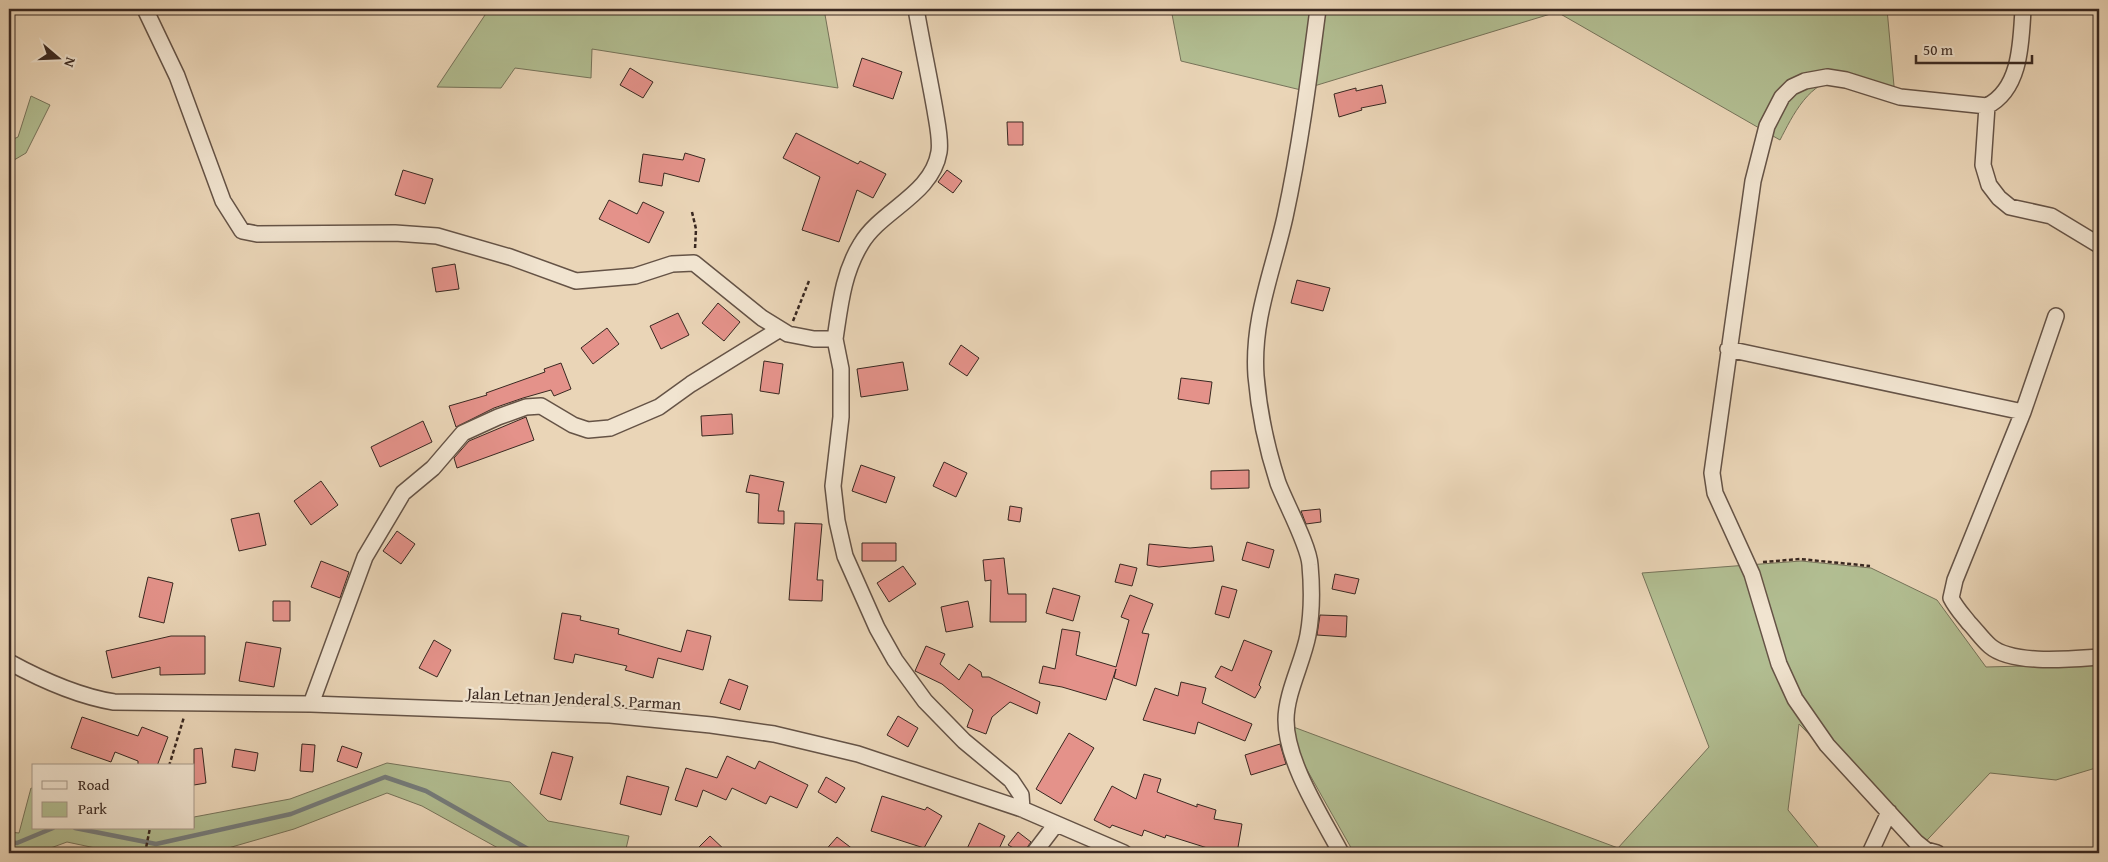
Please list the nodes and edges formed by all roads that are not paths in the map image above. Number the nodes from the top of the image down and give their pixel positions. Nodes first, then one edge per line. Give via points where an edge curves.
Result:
1 (144, 9) edge
2 (916, 9) edge
3 (1318, 9) edge
4 (2023, 9) edge
5 (1987, 106) junction
6 (2099, 244) edge
7 (2056, 316) dead end
8 (784, 332) junction
9 (836, 339) junction
10 (1728, 349) junction
11 (2023, 412) junction
12 (2099, 657) edge
13 (9, 662) edge
14 (311, 704) junction
15 (1022, 809) junction
16 (1888, 812) junction
17 (1056, 824) junction
18 (1034, 853) edge
19 (1124, 853) edge
20 (1341, 853) edge
21 (1870, 853) edge
22 (1937, 853) edge

1 - 8 street via 177,76 222,202 242,231 437,236 510,257 576,281 628,277 672,264 694,263
2 - 9 street via 939,152 934,167 918,190 878,223 861,243 848,268
3 - 20 street via 1285,219 1260,310 1256,375 1261,417 1278,482 1310,562 1308,634 1287,711 1287,729 1296,764
4 - 5 street via 2022,44 2012,76 2000,100
5 - 6 street via 1983,164 1989,185 2010,207 2051,216
5 - 10 street via 1900,97 1827,77 1792,87 1773,112 1763,140 1753,181
7 - 11 street
8 - 9 street via 814,339
8 - 14 street via 699,379 659,407 610,428 588,430 541,406 498,416 462,433 433,468 403,493 365,557
9 - 15 street via 842,409 833,486 845,556 895,660 925,701 964,741 1011,780 1021,795
10 - 11 street
10 - 16 street via 1712,473 1715,493 1746,563 1779,664 1796,699 1827,745
11 - 12 street via 1955,580 1951,598 1990,647 2000,652 2028,659
13 - 14 street, Jalan Letnan Jenderal S. Parman via 36,677 96,699 114,702
14 - 15 street, Jalan Letnan Jenderal S. Parman via 610,715 765,732 858,754
15 - 17 street, Jalan Letnan Jenderal S. Parman
16 - 21 street
16 - 22 street via 1921,846
17 - 18 street
17 - 19 street, Jalan Letnan Jenderal S. Parman

